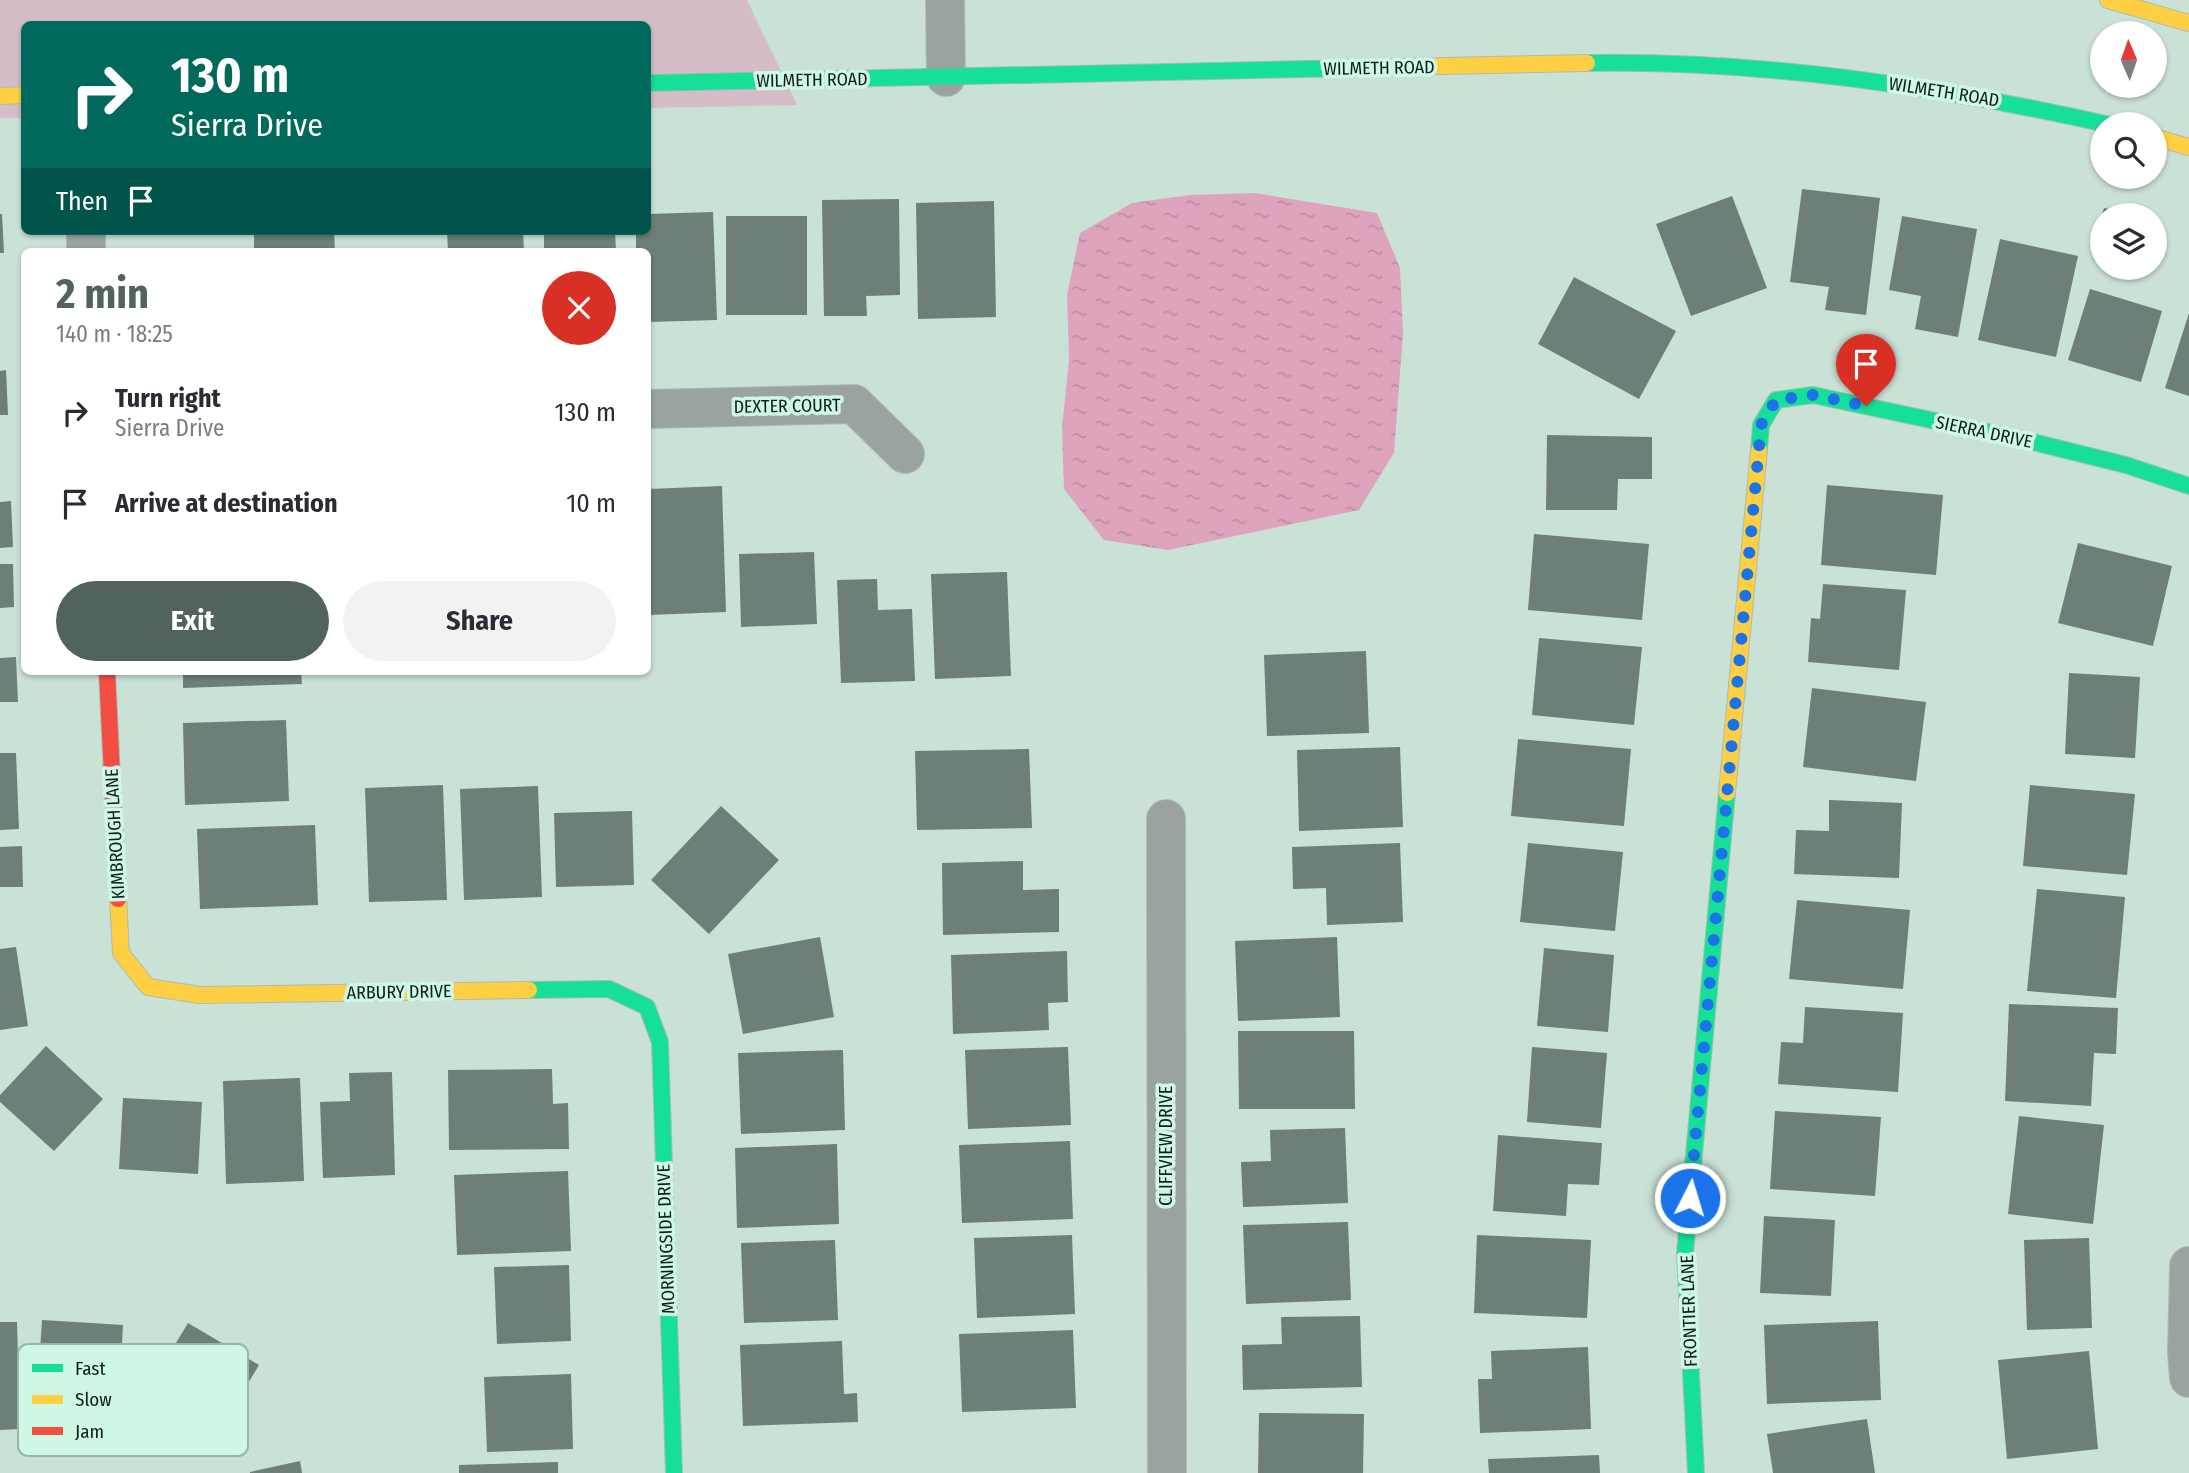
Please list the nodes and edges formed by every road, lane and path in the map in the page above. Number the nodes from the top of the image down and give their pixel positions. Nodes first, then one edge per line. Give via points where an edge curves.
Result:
1 (945, 0) edge
2 (2108, 0) edge
3 (2189, 23) edge
4 (946, 77) junction
5 (651, 83) edge
6 (21, 95) edge
7 (0, 96) edge
8 (2090, 120) edge
9 (2167, 141) edge
10 (2189, 147) edge
11 (1776, 400) joint
12 (651, 409) edge
13 (905, 454) dead end
14 (2189, 485) edge
15 (107, 675) edge
16 (1166, 819) dead end
17 (148, 987) joint
18 (647, 1007) joint
19 (2189, 1266) edge
20 (2189, 1378) edge
21 (674, 1473) edge
22 (1167, 1473) edge
23 (1696, 1473) edge

1 - 4 street
2 - 3 street
4 - 5 street, WILMETH ROAD
4 - 8 street, WILMETH ROAD via 1605,63 1707,65 1902,85
6 - 7 street
9 - 10 street
11 - 14 street, SIERRA DRIVE via 1813,395 2025,440
11 - 23 street, FRONTIER LANE via 1761,425 1685,1253
12 - 13 street, DEXTER COURT via 854,404
15 - 17 street, KIMBROUGH LANE via 121,953
16 - 22 street, CLIFFVIEW DRIVE
17 - 18 street, ARBURY DRIVE via 200,995 608,989
18 - 21 street, MORNINGSIDE DRIVE via 660,1042
19 - 20 street

